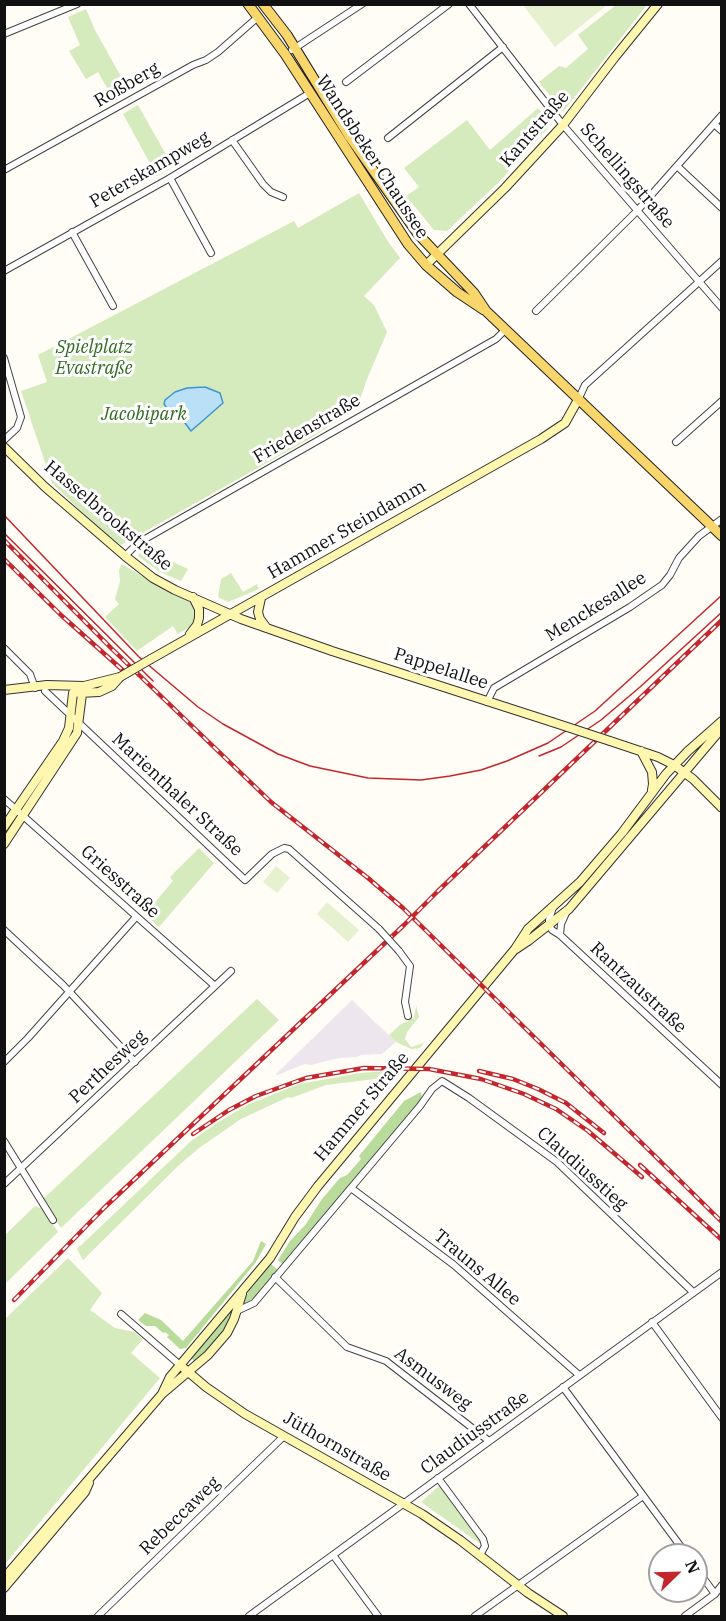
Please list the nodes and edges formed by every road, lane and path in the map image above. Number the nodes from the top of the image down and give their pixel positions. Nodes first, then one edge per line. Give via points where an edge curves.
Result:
1 (77, 4) edge
2 (249, 4) edge
3 (263, 4) edge
4 (362, 4) edge
5 (448, 4) edge
6 (469, 4) edge
7 (658, 4) edge
8 (258, 17) junction
9 (4, 34) edge
10 (503, 47) junction
11 (296, 48) junction
12 (285, 54) junction
13 (346, 82) dead end
14 (310, 93) junction
15 (722, 115) edge
16 (563, 124) junction
17 (714, 124) junction
18 (722, 131) edge
19 (388, 138) dead end
20 (232, 140) junction
21 (677, 166) junction
22 (4, 170) edge
23 (170, 178) junction
24 (283, 197) dead end
25 (722, 208) edge
26 (637, 211) junction
27 (72, 232) junction
28 (211, 253) dead end
29 (436, 255) junction
30 (722, 261) edge
31 (426, 265) junction
32 (4, 271) edge
33 (699, 282) junction
34 (113, 306) dead end
35 (722, 308) edge
36 (486, 311) junction
37 (536, 311) dead end
38 (506, 329) junction
39 (4, 358) edge
40 (579, 398) junction
41 (722, 400) edge
42 (4, 440) edge
43 (676, 442) dead end
44 (4, 447) edge
45 (722, 519) edge
46 (711, 526) junction
47 (722, 536) edge
48 (125, 556) junction
49 (192, 597) junction
50 (261, 598) junction
51 (231, 614) junction
52 (268, 628) junction
53 (185, 639) junction
54 (4, 648) edge
55 (35, 688) junction
56 (4, 690) edge
57 (45, 691) junction
58 (78, 691) junction
59 (486, 702) junction
60 (71, 716) junction
61 (722, 721) edge
62 (80, 723) junction
63 (722, 728) edge
64 (641, 752) junction
65 (674, 765) junction
66 (685, 772) junction
67 (651, 794) junction
68 (4, 799) edge
69 (722, 808) edge
70 (20, 812) junction
71 (4, 827) edge
72 (4, 843) edge
73 (553, 907) junction
74 (569, 909) junction
75 (136, 917) junction
76 (549, 925) junction
77 (4, 930) edge
78 (560, 935) junction
79 (515, 949) junction
80 (231, 971) dead end
81 (215, 986) junction
82 (70, 992) junction
83 (408, 1016) dead end
84 (4, 1062) edge
85 (135, 1062) junction
86 (442, 1081) joint
87 (721, 1084) edge
88 (4, 1141) edge
89 (22, 1168) junction
90 (4, 1184) edge
91 (351, 1188) junction
92 (53, 1220) dead end
93 (720, 1275) edge
94 (276, 1277) junction
95 (693, 1292) junction
96 (242, 1293) junction
97 (237, 1311) junction
98 (120, 1314) dead end
99 (652, 1322) junction
100 (180, 1365) junction
101 (189, 1372) junction
102 (579, 1375) junction
103 (564, 1387) junction
104 (162, 1394) junction
105 (722, 1418) edge
106 (284, 1436) junction
107 (489, 1442) junction
108 (438, 1478) junction
109 (90, 1481) junction
110 (643, 1496) junction
111 (405, 1504) junction
112 (678, 1543) edge
113 (333, 1555) junction
114 (480, 1555) junction
115 (4, 1578) edge
116 (708, 1584) edge
117 (722, 1585) edge
118 (519, 1586) junction
119 (4, 1588) edge
120 (715, 1594) junction
121 (98, 1617) edge
122 (249, 1617) edge
123 (378, 1617) edge
124 (475, 1617) edge
125 (563, 1617) edge
126 (684, 1617) edge

1 - 9 street
2 - 8 main road, Wandsbeker Chaussee
3 - 11 main road, Wandsbeker Chaussee
4 - 11 street
5 - 13 street
6 - 10 street, Schellingstraße
7 - 16 main road, Kantstraße
8 - 12 main road, Wandsbeker Chaussee
8 - 22 street, Roßberg via 206,60
10 - 16 street, Schellingstraße
10 - 19 street
11 - 12 street
11 - 29 main road, Wandsbeker Chaussee via 365,160
12 - 14 main road, Wandsbeker Chaussee
14 - 20 street, Peterskampweg
14 - 31 main road, Wandsbeker Chaussee via 393,224
15 - 17 street
16 - 26 street, Schellingstraße
16 - 29 main road, Kantstraße via 506,188
17 - 18 street
17 - 21 street
20 - 23 street, Peterskampweg
20 - 24 street via 263,184
21 - 25 street
21 - 26 street
23 - 27 street, Peterskampweg
23 - 28 street
26 - 33 street, Schellingstraße
26 - 37 street
27 - 32 street, Peterskampweg
27 - 34 street
29 - 31 main road, Kantstraße
29 - 36 main road, Wandsbeker Chaussee via 474,293
30 - 33 street
31 - 36 main road, Wandsbeker Chaussee
33 - 35 street, Schellingstraße
33 - 40 street via 585,385
36 - 38 main road, Wandsbeker Chaussee
38 - 40 main road, Wandsbeker Chaussee
38 - 48 street, Friedenstraße via 496,339 138,543
39 - 42 street via 21,417 17,428
40 - 46 main road, Wandsbeker Chaussee
40 - 50 main road, Hammer Steindamm via 565,423 541,439
41 - 43 street
44 - 48 main road, Hasselbrookstraße
45 - 46 street, Menckesallee
46 - 47 main road, Wandsbeker Chaussee
46 - 59 street, Menckesallee via 679,558 662,585 494,688
48 - 49 main road, Hasselbrookstraße via 162,583
49 - 51 main road, Hasselbrookstraße
49 - 53 main road via 199,618
50 - 51 main road, Hammer Steindamm
50 - 52 main road via 259,616
51 - 52 main road, Pappelallee
51 - 53 main road, Hammer Steindamm
52 - 59 main road, Pappelallee
53 - 58 main road, Hammer Steindamm, bridge via 120,677 104,691
54 - 55 street via 30,674
55 - 56 main road, Hammer Steindamm
55 - 57 main road, Hammer Steindamm
55 - 58 main road, Hammer Steindamm via 47,685
57 - 58 main road, Hammer Steindamm
57 - 60 street, Marienthaler Straße
58 - 60 main road
58 - 62 main road
59 - 64 main road, Pappelallee, bridge
60 - 62 street, Marienthaler Straße
60 - 70 main road via 63,741
61 - 65 main road, Hammer Straße
62 - 70 main road via 77,733
62 - 83 street, Marienthaler Straße, bridge via 246,880 272,854 289,849 379,929 410,966 405,1002
63 - 66 main road, Hammer Straße
64 - 65 main road, Pappelallee
64 - 67 main road via 653,778
65 - 66 main road, Pappelallee
65 - 67 main road, Hammer Straße
66 - 69 main road, Pappelallee
66 - 74 main road, Hammer Straße
67 - 73 main road, Hammer Straße via 604,855
68 - 70 street, Griesstraße
70 - 71 main road
70 - 72 main road
70 - 75 street, Griesstraße
73 - 76 street
73 - 79 main road, Hammer Straße via 528,929
74 - 76 main road, Hammer Straße
74 - 78 street, Hammer Straße
75 - 81 street, Griesstraße
75 - 82 street
76 - 78 street, Rantzaustraße
76 - 79 main road, Hammer Straße
77 - 82 street
78 - 87 street, Rantzaustraße
79 - 96 main road, Hammer Straße via 318,1186
80 - 81 street, Perthesweg
81 - 85 street, Perthesweg
82 - 84 street
82 - 85 street
85 - 89 street, Perthesweg
86 - 91 street, Hammer Straße
86 - 95 street, Claudiusstieg via 556,1162
88 - 89 street
89 - 90 street, Perthesweg
89 - 92 street
91 - 94 street, Hammer Straße
91 - 102 street, Trauns Allee via 453,1265
93 - 95 street, Claudiusstraße
94 - 97 street, Hammer Straße via 254,1303
94 - 107 street, Asmusweg via 347,1347 386,1361
95 - 99 street, Claudiusstraße
96 - 97 main road, Hammer Straße
96 - 100 main road, Hammer Straße
97 - 101 main road, Hammer Straße via 227,1333
98 - 100 street
99 - 102 street, Claudiusstraße
99 - 105 street
100 - 101 main road, Jüthornstraße
100 - 104 main road, Hammer Straße
101 - 104 main road, Hammer Straße
101 - 106 main road, Jüthornstraße via 232,1405
102 - 103 street, Claudiusstraße
103 - 107 street, Claudiusstraße
103 - 110 street
104 - 109 main road, Hammer Straße
106 - 111 main road, Jüthornstraße
106 - 121 street, Rebeccaweg
107 - 108 street, Claudiusstraße
108 - 111 street, Claudiusstraße
108 - 114 street via 483,1539 485,1546
109 - 115 main road, Hammer Straße
109 - 119 main road, Hammer Straße
110 - 112 street
110 - 118 street
111 - 113 street, Claudiusstraße
111 - 114 main road, Jüthornstraße
113 - 122 street, Claudiusstraße
113 - 123 street
114 - 118 main road, Jüthornstraße
116 - 120 street
117 - 120 street
118 - 124 street
118 - 125 main road, Jüthornstraße
120 - 126 street

